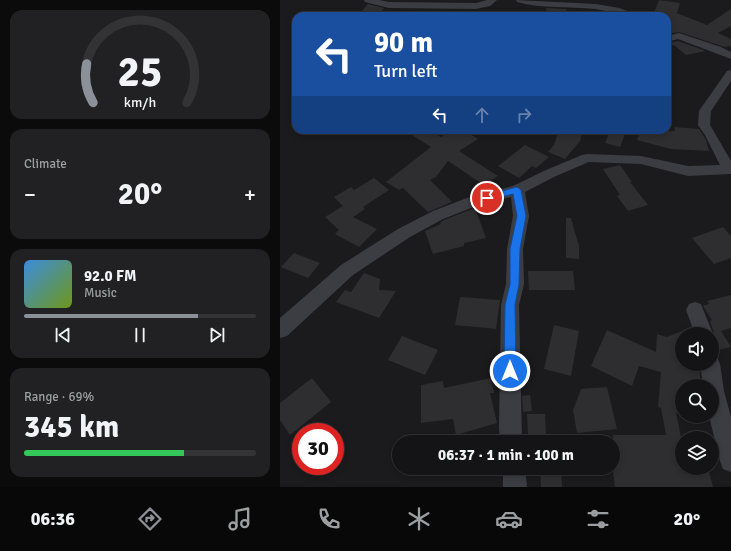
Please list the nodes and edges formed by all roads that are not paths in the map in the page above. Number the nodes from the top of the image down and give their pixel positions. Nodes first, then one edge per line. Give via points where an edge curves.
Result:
1 (368, 0) edge
2 (493, 0) edge
3 (520, 0) edge
4 (572, 2) edge
5 (623, 12) edge
6 (671, 33) edge
7 (679, 36) junction
8 (671, 38) edge
9 (731, 56) edge
10 (731, 72) edge
11 (730, 169) edge
12 (517, 190) junction
13 (696, 310) dead end
14 (702, 327) edge
15 (280, 330) edge
16 (711, 371) edge
17 (511, 435) edge
18 (731, 461) edge
19 (515, 475) edge
20 (516, 487) edge

1 - 2 street via 389,5 476,6
3 - 4 street via 549,6
4 - 5 street
6 - 7 street
7 - 8 street
7 - 9 street
10 - 11 street via 705,111 704,125
11 - 12 street via 688,170 641,160 587,158
12 - 15 street via 472,202 438,215 404,233 347,270
12 - 17 street via 521,216 515,249 515,284 510,305
13 - 14 street
16 - 18 street
19 - 20 street

